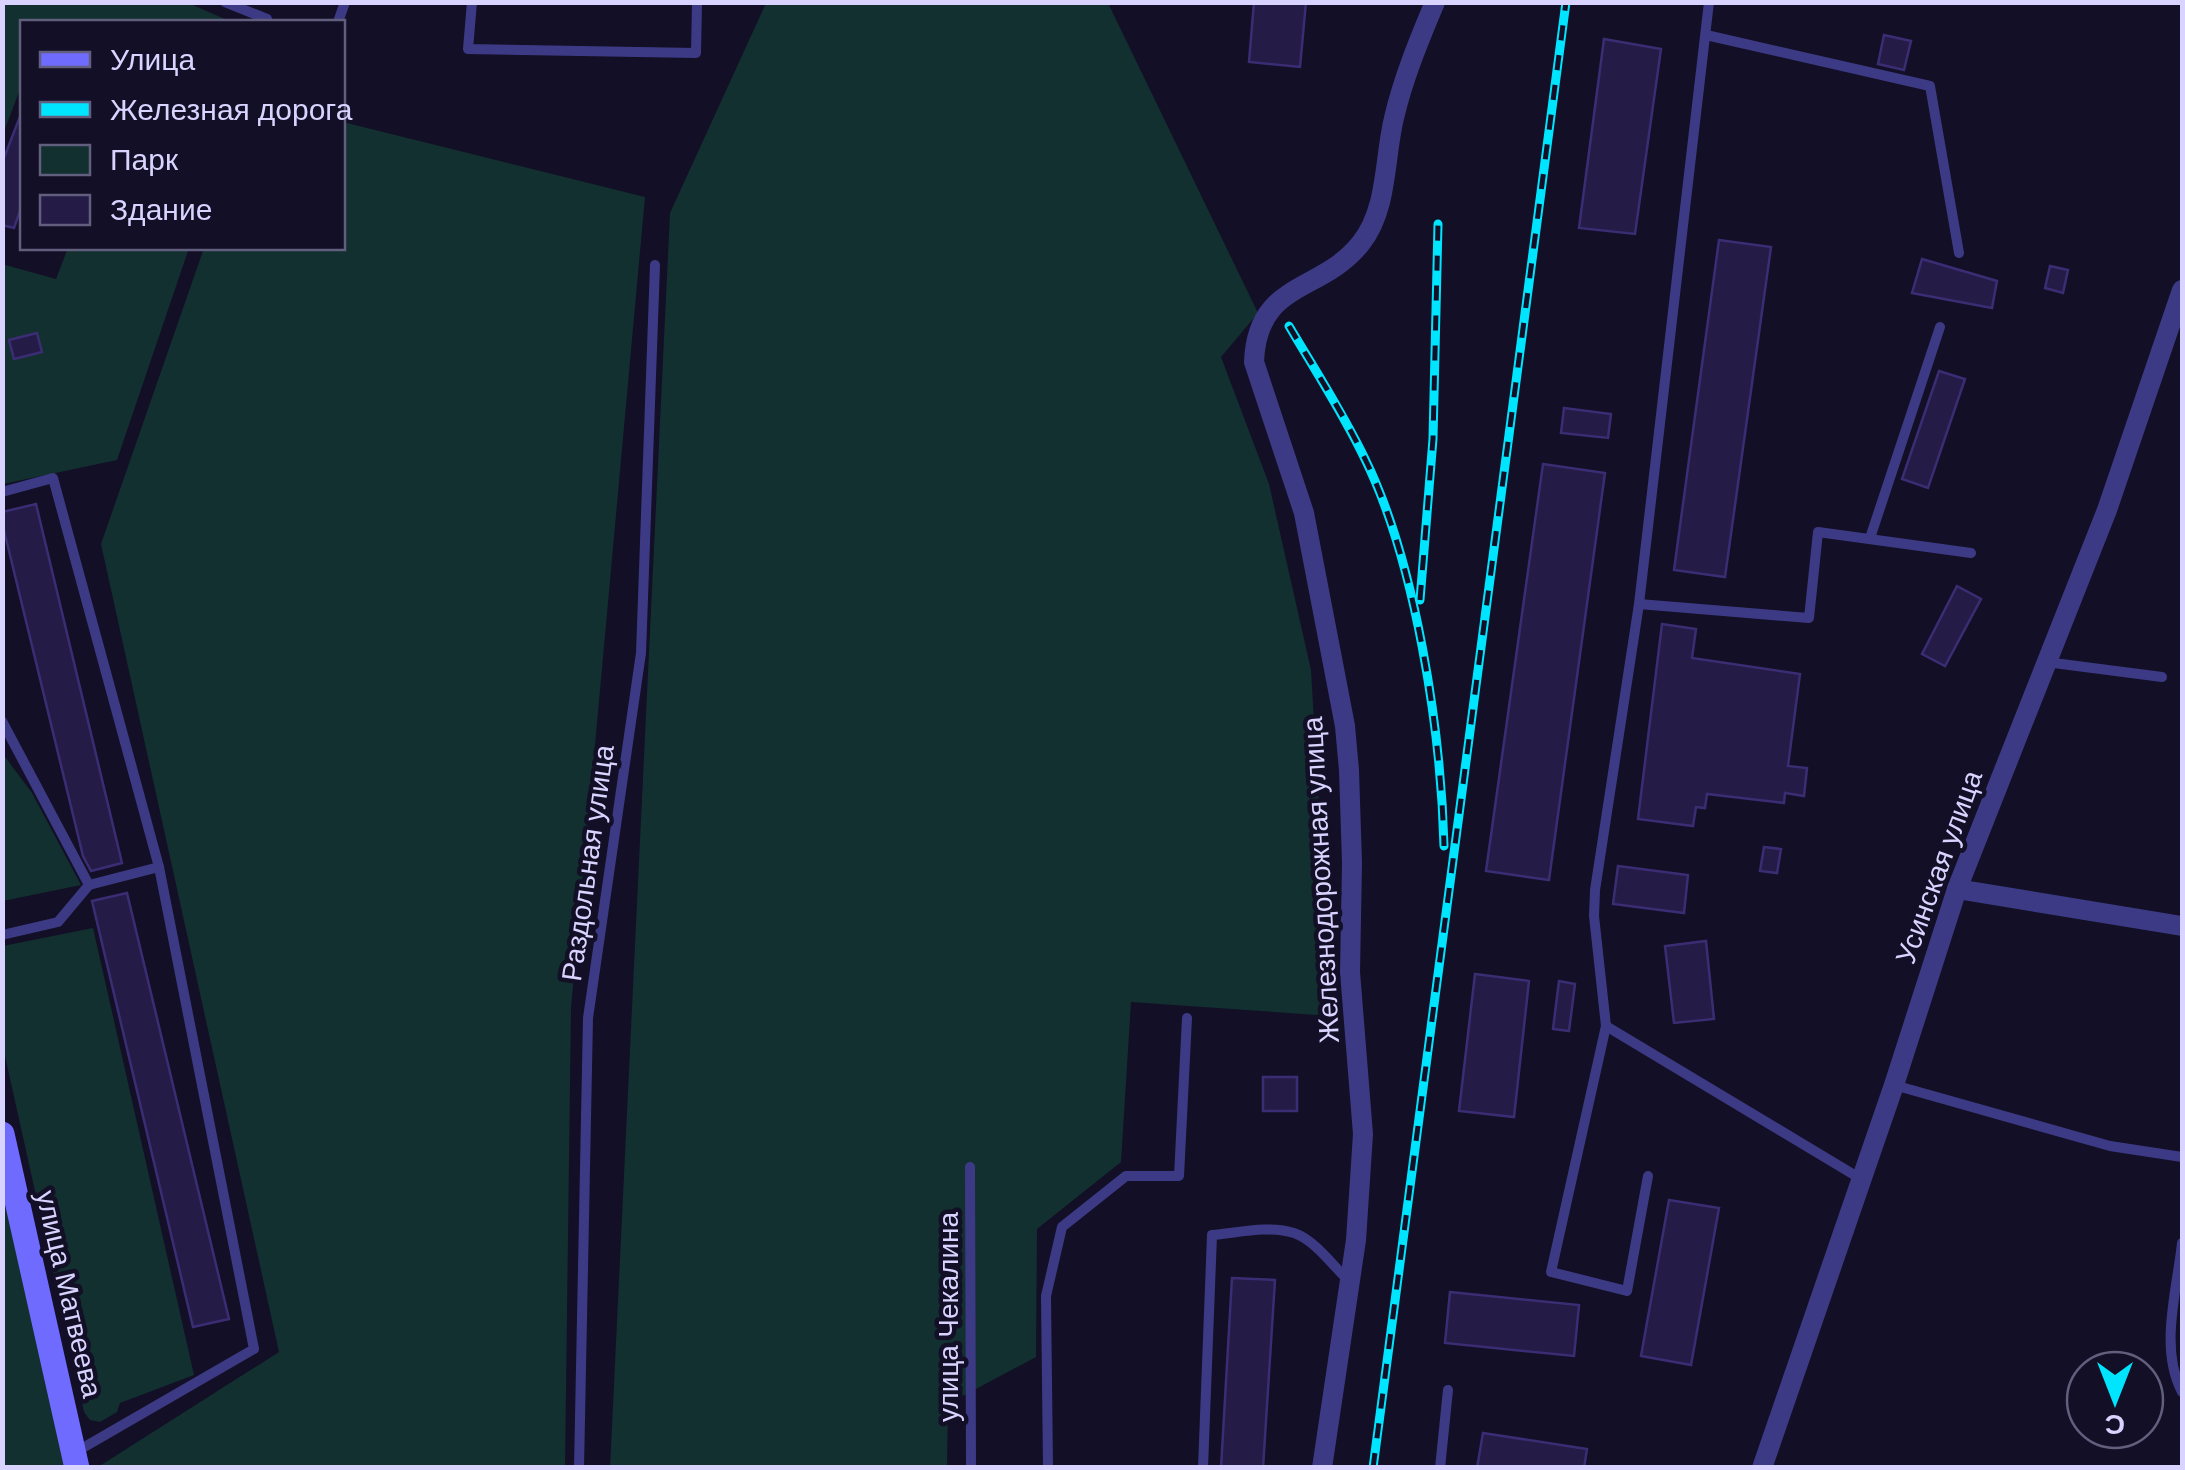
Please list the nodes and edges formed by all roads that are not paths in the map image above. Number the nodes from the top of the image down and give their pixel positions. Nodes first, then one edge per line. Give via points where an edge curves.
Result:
1 (224, 2) edge
2 (472, 2) edge
3 (696, 2) edge
4 (1435, 2) edge
5 (1709, 2) edge
6 (265, 20) edge
7 (1706, 34) junction
8 (1960, 253) dead end
9 (655, 265) dead end
10 (2182, 290) edge
11 (1940, 327) dead end
12 (2173, 355) edge
13 (2, 492) edge
14 (1870, 538) junction
15 (1971, 554) dead end
16 (1639, 604) junction
17 (2045, 662) junction
18 (2162, 677) dead end
19 (2, 720) edge
20 (159, 868) junction
21 (88, 885) junction
22 (1956, 889) junction
23 (2182, 926) edge
24 (2, 935) edge
25 (1188, 1018) dead end
26 (1606, 1026) junction
27 (1894, 1085) junction
28 (2, 1134) edge
29 (2182, 1158) edge
30 (970, 1167) dead end
31 (1648, 1176) dead end
32 (1861, 1179) junction
33 (2182, 1243) edge
34 (1350, 1282) junction
35 (1448, 1390) dead end
36 (2182, 1392) edge
37 (75, 1460) edge
38 (579, 1468) edge
39 (971, 1468) edge
40 (1048, 1468) edge
41 (1204, 1468) edge
42 (1322, 1468) edge
43 (1440, 1468) edge
44 (1762, 1468) edge

1 - 6 lane
2 - 3 lane via 468,48 696,53
4 - 34 street, Железнодорожная улица via 1396,107 1372,226 1346,258 1276,302 1255,340 1254,362 1304,513 1345,726 1350,972 1363,1134
5 - 7 lane
7 - 8 lane via 1930,86
7 - 16 lane
9 - 38 lane, Раздольная улица via 641,652 588,1018
10 - 12 street, Усинская улица
11 - 14 lane
12 - 17 street, Усинская улица
13 - 20 lane via 53,478
14 - 15 lane
14 - 16 lane via 1818,532 1809,618
16 - 26 lane via 1595,890
17 - 18 lane
17 - 22 street, Усинская улица
19 - 21 lane
20 - 21 lane
20 - 37 lane via 254,1350
21 - 24 lane via 58,922
22 - 23 street
22 - 27 street, Усинская улица
25 - 40 lane via 1179,1176 1126,1176 1062,1227 1046,1296
26 - 31 lane via 1551,1272 1627,1290
26 - 32 lane
27 - 29 lane via 2110,1146
27 - 32 street, Усинская улица
28 - 37 street, улица Матвеева
30 - 39 lane, улица Чекалина
32 - 44 street, Усинская улица
33 - 36 lane via 2170,1356
34 - 41 lane via 1293,1233 1212,1235
34 - 42 street, Железнодорожная улица
35 - 43 lane

